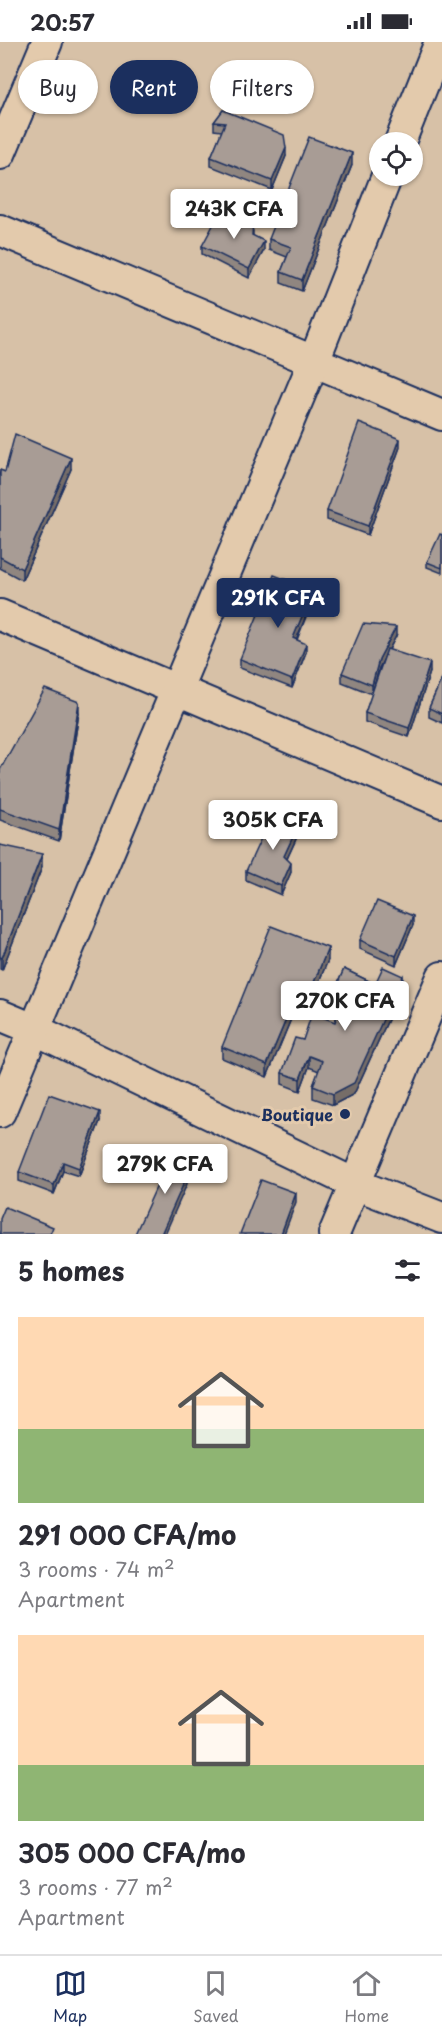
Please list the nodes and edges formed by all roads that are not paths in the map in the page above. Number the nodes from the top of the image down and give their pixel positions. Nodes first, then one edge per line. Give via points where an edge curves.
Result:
1 (47, 42) edge
2 (440, 42) edge
3 (404, 132) edge
4 (0, 154) edge
5 (383, 186) edge
6 (0, 230) edge
7 (314, 361) junction
8 (442, 415) edge
9 (0, 615) edge
10 (175, 689) junction
11 (442, 802) edge
12 (442, 976) edge
13 (0, 1015) edge
14 (36, 1030) junction
15 (0, 1112) edge
16 (355, 1184) junction
17 (442, 1218) edge
18 (334, 1234) edge

1 - 4 street
2 - 3 street
5 - 7 street
6 - 7 street
7 - 8 street
7 - 10 street
9 - 10 street
10 - 11 street
10 - 14 street
12 - 16 street
13 - 14 street
14 - 15 street
14 - 16 street
16 - 17 street
16 - 18 street

